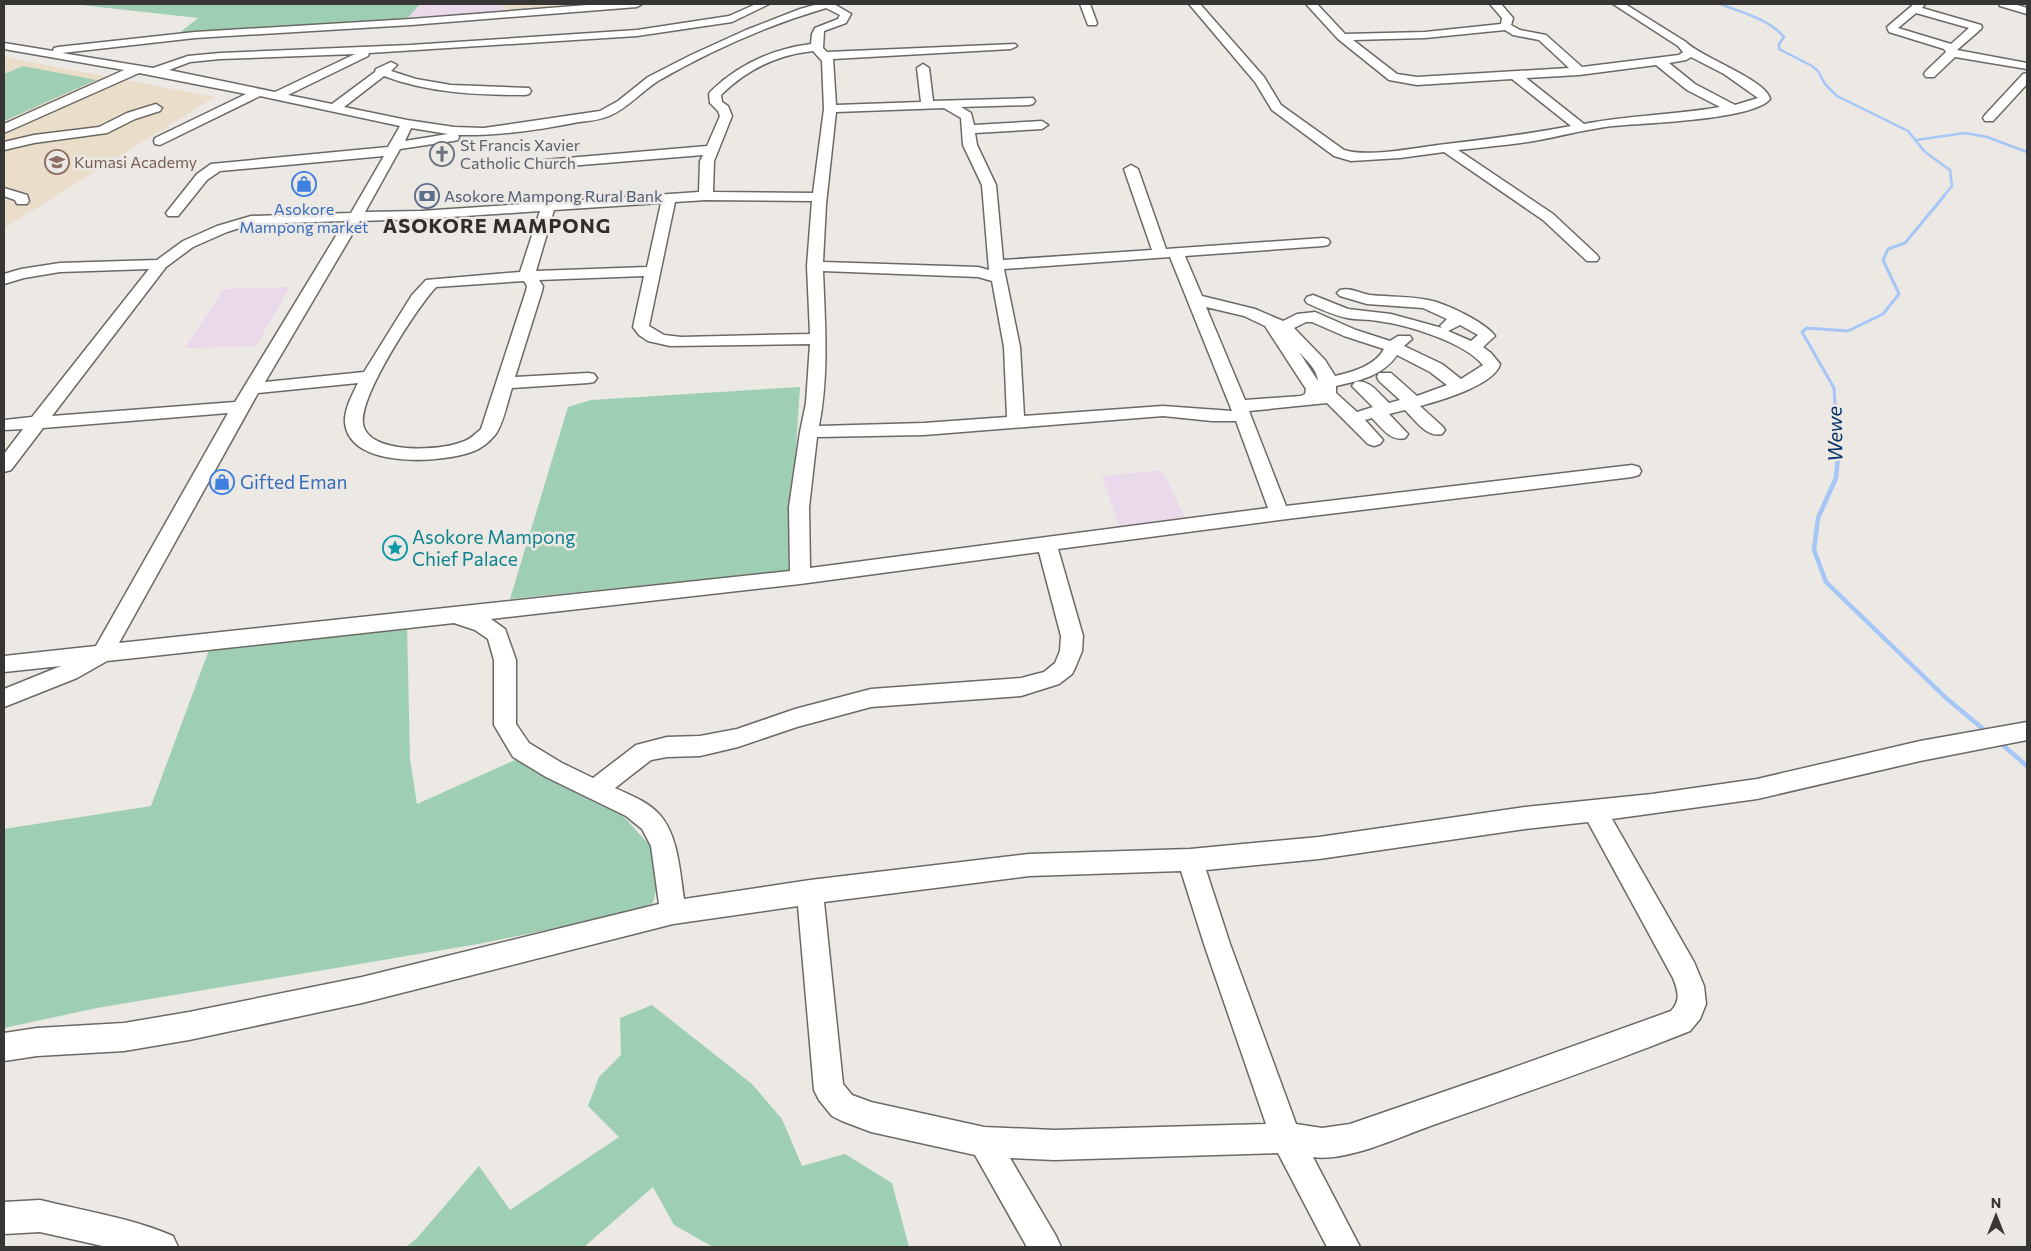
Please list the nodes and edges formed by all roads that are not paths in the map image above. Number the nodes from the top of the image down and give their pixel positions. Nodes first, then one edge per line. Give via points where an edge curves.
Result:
1 (638, 4) edge
2 (764, 4) edge
3 (827, 4) edge
4 (1085, 4) edge
5 (1194, 4) edge
6 (1311, 4) edge
7 (1495, 4) edge
8 (1618, 4) edge
9 (2004, 4) edge
10 (1917, 6) edge
11 (546, 8) edge
12 (2027, 11) edge
13 (1092, 23) dead end
14 (1507, 27) junction
15 (760, 28) junction
16 (778, 34) dead end
17 (1342, 38) junction
18 (795, 39) dead end
19 (4, 46) edge
20 (1011, 46) dead end
21 (410, 48) junction
22 (819, 49) junction
23 (372, 50) junction
24 (38, 52) junction
25 (1689, 52) junction
26 (1952, 52) junction
27 (1660, 62) junction
28 (2027, 66) edge
29 (923, 68) dead end
30 (138, 69) junction
31 (155, 71) junction
32 (1579, 71) junction
33 (380, 72) junction
34 (1514, 74) junction
35 (1930, 74) dead end
36 (2027, 77) edge
37 (525, 90) dead end
38 (260, 92) junction
39 (2011, 94) junction
40 (277, 96) junction
41 (2027, 98) edge
42 (1029, 100) dead end
43 (947, 105) junction
44 (928, 106) junction
45 (156, 108) dead end
46 (334, 109) junction
47 (830, 109) junction
48 (1733, 109) junction
49 (1989, 118) dead end
50 (407, 124) junction
51 (1042, 125) dead end
52 (1580, 127) junction
53 (4, 129) edge
54 (970, 129) junction
55 (484, 132) junction
56 (160, 141) dead end
57 (4, 146) edge
58 (395, 148) junction
59 (1446, 148) junction
60 (711, 150) junction
61 (544, 164) dead end
62 (1131, 169) dead end
63 (4, 192) edge
64 (706, 196) junction
65 (819, 197) junction
66 (669, 198) junction
67 (22, 201) dead end
68 (549, 206) junction
69 (173, 213) dead end
70 (357, 216) junction
71 (1323, 242) dead end
72 (1169, 253) junction
73 (1592, 258) dead end
74 (161, 264) junction
75 (815, 266) junction
76 (653, 271) junction
77 (998, 272) junction
78 (528, 276) junction
79 (4, 280) edge
80 (1345, 293) dead end
81 (1197, 300) junction
82 (1313, 300) dead end
83 (1330, 307) junction
84 (1315, 317) junction
85 (1459, 318) junction
86 (1278, 325) junction
87 (1421, 325) junction
88 (1439, 333) junction
89 (818, 339) junction
90 (1293, 344) junction
91 (1392, 347) junction
92 (1472, 348) junction
93 (369, 377) junction
94 (1385, 377) dead end
95 (588, 378) dead end
96 (504, 383) junction
97 (1361, 386) dead end
98 (1459, 386) junction
99 (254, 388) junction
100 (1328, 389) junction
101 (1307, 400) junction
102 (1409, 402) junction
103 (240, 407) junction
104 (1380, 410) junction
105 (1241, 411) junction
106 (1352, 418) junction
107 (1016, 422) junction
108 (38, 423) junction
109 (4, 425) edge
110 (1436, 430) dead end
111 (809, 432) junction
112 (1399, 434) dead end
113 (1374, 440) dead end
114 (4, 466) edge
115 (1632, 471) dead end
116 (1279, 513) junction
117 (1047, 544) junction
118 (800, 577) junction
119 (450, 614) junction
120 (103, 652) junction
121 (4, 664) edge
122 (4, 698) edge
123 (2027, 731) edge
124 (595, 789) junction
125 (1594, 810) junction
126 (1190, 860) junction
127 (810, 892) junction
128 (672, 912) junction
129 (4, 1047) edge
130 (1286, 1138) junction
131 (984, 1142) junction
132 (4, 1218) edge
133 (162, 1247) edge
134 (1045, 1247) edge
135 (1344, 1247) edge

1 - 11 street
2 - 21 street via 732,19 656,31
3 - 15 street
3 - 22 street via 841,10 846,17 818,28
4 - 13 street
5 - 59 street via 1260,80 1276,107 1339,153 1366,157
6 - 17 street
7 - 14 street via 1508,18
8 - 25 street via 1682,44
9 - 12 street
10 - 26 street via 1977,27
10 - 26 street via 1892,27 1893,30 1942,44
11 - 24 street via 411,22 195,35
14 - 17 street via 1425,35
14 - 32 street via 1518,33 1542,37
15 - 16 street
15 - 55 street via 652,80 604,114
17 - 34 street via 1393,77 1402,80
18 - 22 street
19 - 24 street
20 - 22 street
21 - 23 street
21 - 33 street via 400,60
22 - 47 street via 829,65
22 - 60 street via 783,51 731,78 715,94 716,103 726,116
23 - 31 street via 198,58
23 - 40 street
24 - 30 street
25 - 27 street via 1682,58
25 - 48 street via 1702,56 1764,96 1758,103
26 - 28 street
26 - 35 street
27 - 32 street
27 - 48 street via 1691,87
29 - 44 street
30 - 31 street
30 - 53 street
31 - 38 street
32 - 34 street
33 - 37 street via 454,89
33 - 46 street
34 - 52 street
36 - 39 street
38 - 40 street
38 - 56 street
39 - 41 street
39 - 49 street
40 - 46 street
42 - 43 street
43 - 44 street
43 - 54 street via 967,116
44 - 47 street
45 - 57 street via 102,130
46 - 50 street
47 - 65 street
48 - 52 street via 1683,118
50 - 55 street
50 - 58 street
51 - 54 street
52 - 59 street via 1534,137
54 - 77 street via 970,145 989,184
55 - 58 street
58 - 69 street via 216,167 202,177
58 - 70 street
59 - 73 street via 1548,217
60 - 61 street
60 - 64 street via 707,161
62 - 72 street
63 - 67 street via 22,198
64 - 65 street
64 - 66 street
65 - 75 street
66 - 68 street
66 - 76 street
68 - 70 street
68 - 78 street via 528,267
70 - 74 street via 238,223 188,244
70 - 99 street via 278,343
71 - 72 street
72 - 77 street
72 - 81 street
74 - 79 street via 42,270
74 - 108 street
75 - 77 street
75 - 89 street
76 - 78 street
76 - 89 street via 641,327 654,338 680,342
77 - 107 street via 1012,348
78 - 93 street via 431,283 420,295
78 - 96 street via 534,292
80 - 85 street via 1367,299 1426,304
81 - 86 street via 1249,312
81 - 105 street
82 - 83 street
83 - 84 street
83 - 87 street via 1354,315 1379,316
84 - 86 street via 1303,317
84 - 91 street
85 - 88 street
85 - 92 street via 1487,336
86 - 90 street
87 - 88 street
87 - 91 street via 1413,335
88 - 92 street
89 - 111 street via 815,404
90 - 100 street via 1323,370
90 - 101 street via 1315,389 1313,397
91 - 98 street via 1436,368
91 - 100 street via 1388,358 1378,366
92 - 98 street via 1490,361 1492,368
93 - 96 street via 354,414 354,423 366,442 389,452 467,448 488,431
93 - 99 street
94 - 102 street
95 - 96 street
97 - 104 street
98 - 102 street
99 - 103 street
100 - 101 street via 1320,400
100 - 106 street
101 - 105 street
102 - 104 street
102 - 110 street
103 - 108 street
103 - 120 street
104 - 106 street
104 - 112 street
105 - 107 street via 1212,416 1163,411
105 - 116 street
106 - 113 street
107 - 111 street via 924,429
108 - 109 street
108 - 114 street
111 - 118 street via 799,507
115 - 116 street
116 - 117 street
117 - 118 street
117 - 124 street via 1072,636 1071,651 1064,668 1051,678 1021,687 871,698 795,718 738,738 700,746 651,750
118 - 119 street
119 - 120 street
119 - 124 street via 483,624 497,635 505,660 504,725 521,750
120 - 121 street
120 - 122 street via 69,672
123 - 125 street via 1757,789
124 - 128 street via 635,809 651,822 663,844
125 - 126 street via 1319,848
125 - 130 street via 1684,972 1693,994 1691,1011 1680,1021 1350,1138 1322,1142
126 - 127 street via 1028,865
126 - 130 street
127 - 128 street
127 - 131 street via 829,1090 842,1106 871,1117
128 - 129 street via 362,990 189,1026 124,1037
130 - 131 street via 1054,1145
130 - 135 street
131 - 134 street
132 - 133 street via 40,1216

